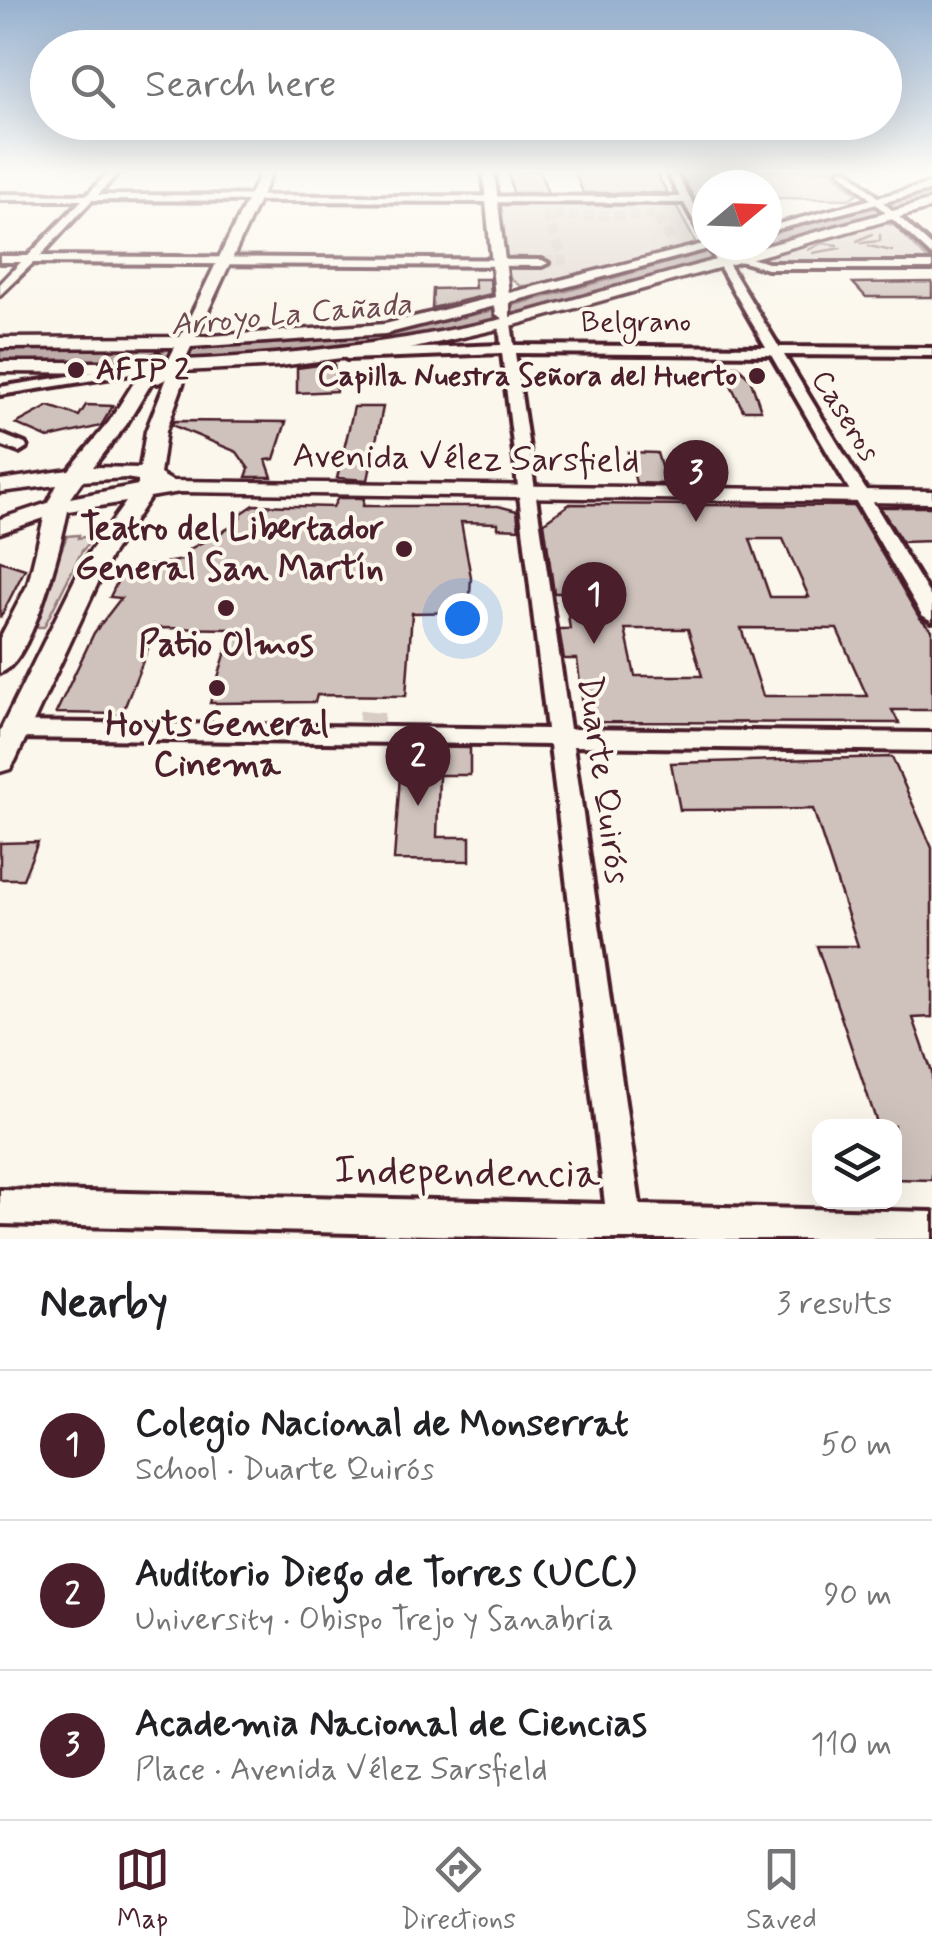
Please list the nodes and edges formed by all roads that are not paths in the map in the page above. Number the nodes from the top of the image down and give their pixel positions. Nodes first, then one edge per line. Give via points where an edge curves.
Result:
1 (59, 228) edge
2 (232, 228) edge
3 (494, 228) edge
4 (833, 228) edge
5 (904, 228) edge
6 (782, 238) edge
7 (932, 253) edge
8 (692, 257) edge
9 (0, 259) edge
10 (29, 259) junction
11 (693, 260) edge
12 (725, 260) edge
13 (748, 260) edge
14 (215, 262) junction
15 (542, 263) dead end
16 (498, 264) junction
17 (932, 266) edge
18 (500, 282) junction
19 (557, 286) junction
20 (0, 291) edge
21 (502, 301) junction
22 (505, 323) junction
23 (0, 343) edge
24 (167, 343) junction
25 (186, 343) junction
26 (508, 349) junction
27 (773, 351) junction
28 (932, 352) edge
29 (340, 356) junction
30 (0, 367) edge
31 (161, 371) junction
32 (0, 391) edge
33 (0, 440) edge
34 (19, 446) dead end
35 (70, 480) junction
36 (146, 485) junction
37 (0, 486) edge
38 (523, 492) junction
39 (862, 496) junction
40 (932, 497) edge
41 (56, 507) junction
42 (0, 526) edge
43 (932, 615) edge
44 (0, 664) edge
45 (14, 730) junction
46 (561, 737) junction
47 (932, 742) edge
48 (0, 761) edge
49 (0, 1207) edge
50 (625, 1230) edge
51 (932, 1230) edge

1 - 10 street
2 - 14 main road
3 - 16 main road, Duarte Quirós
4 - 6 main road
5 - 7 street
8 - 19 main road
9 - 10 street
10 - 14 street
10 - 20 street
11 - 22 main road
12 - 27 street, Caseros
13 - 17 street via 767,266
14 - 16 street
14 - 24 main road
14 - 25 main road
15 - 16 street
16 - 18 main road, Duarte Quirós
18 - 19 main road via 526,289
18 - 21 main road, Duarte Quirós
19 - 21 main road
21 - 22 main road, Duarte Quirós
21 - 25 main road via 370,330
22 - 26 street, Duarte Quirós
22 - 29 main road
23 - 24 main road
24 - 25 main road
24 - 31 main road
25 - 31 main road
26 - 27 street, Belgrano
26 - 29 street, Belgrano
26 - 38 street, Duarte Quirós
27 - 28 street, Belgrano
27 - 39 street, Caseros
29 - 31 main road
30 - 31 main road
31 - 32 street
31 - 35 main road
31 - 36 main road via 176,378 156,430
33 - 34 street
35 - 36 main road, Avenida Vélez Sarsfield via 114,473
35 - 37 main road, Avenida Vélez Sarsfield
35 - 41 main road
36 - 38 main road, Avenida Vélez Sarsfield
36 - 41 main road, Avenida Vélez Sarsfield
36 - 45 main road via 98,557
38 - 39 main road, Avenida Vélez Sarsfield
38 - 46 street, Duarte Quirós
39 - 40 main road, Avenida Vélez Sarsfield
39 - 43 street, Caseros
41 - 42 main road, Avenida Vélez Sarsfield
41 - 44 main road via 40,584
45 - 46 street via 370,728
45 - 48 main road
46 - 47 street
46 - 50 street, Duarte Quirós
49 - 50 street, Independencia
50 - 51 street, Independencia

